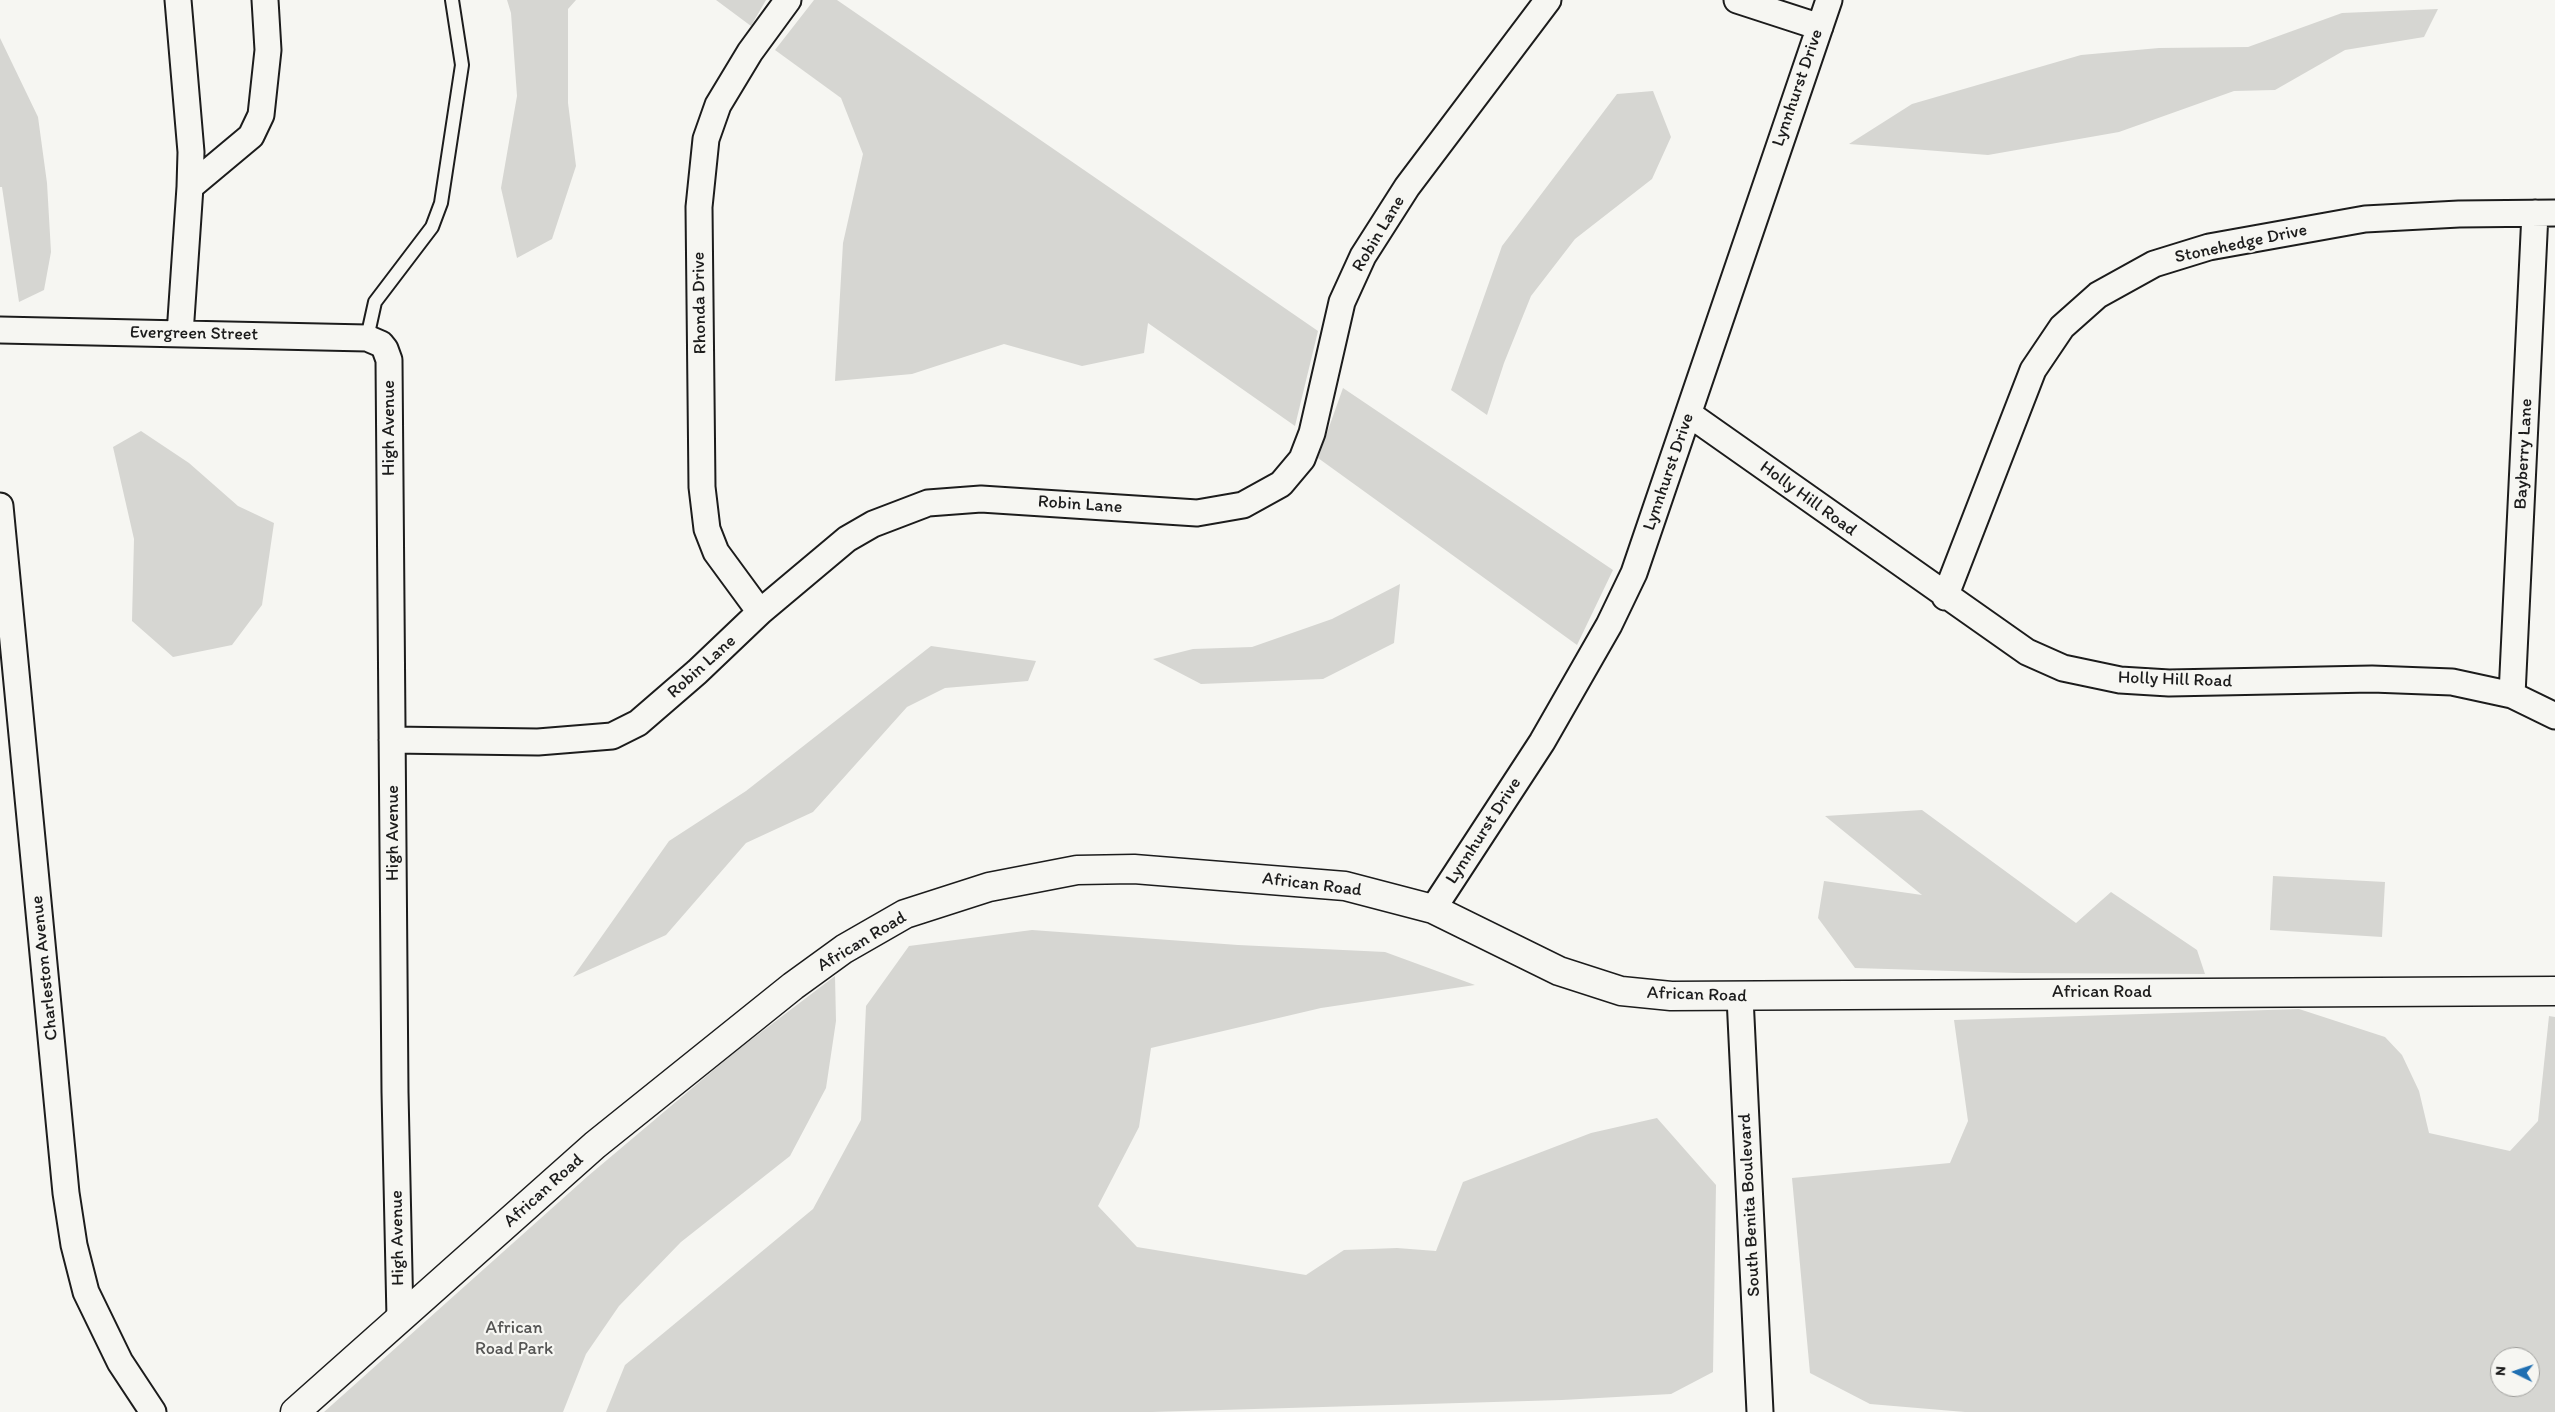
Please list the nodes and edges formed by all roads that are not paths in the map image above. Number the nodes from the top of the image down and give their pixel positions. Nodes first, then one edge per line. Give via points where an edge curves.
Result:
1 (178, 0) edge
2 (265, 0) edge
3 (452, 0) edge
4 (788, 0) edge
5 (1548, 0) edge
6 (1738, 0) edge
7 (1829, 0) edge
8 (1820, 27) junction
9 (190, 187) junction
10 (2545, 213) edge
11 (0, 330) edge
12 (180, 334) junction
13 (376, 343) junction
14 (1689, 414) junction
15 (0, 506) edge
16 (1945, 597) junction
17 (760, 612) junction
18 (2512, 695) junction
19 (2555, 716) edge
20 (392, 740) junction
21 (1433, 909) junction
22 (2555, 991) edge
23 (1740, 997) junction
24 (400, 1318) junction
25 (153, 1412) edge
26 (295, 1412) edge
27 (1760, 1412) edge

1 - 9 street via 191,152
2 - 9 street via 268,50 261,115 251,136
3 - 13 lane via 462,65 441,202 432,227 375,302
4 - 17 street, Rhonda Drive via 750,52 718,105 706,139 698,207 702,487 707,529 716,552
5 - 17 street, Robin Lane via 1407,187 1363,256 1342,302 1312,433 1302,459 1281,484 1243,506 1197,513 981,499 928,503 873,524 847,539
6 - 8 street
7 - 8 street, Lynnhurst Drive
8 - 14 street, Lynnhurst Drive
9 - 12 street
10 - 16 street, Stonehedge Drive via 2365,219 2219,246 2154,264 2098,295 2062,327 2033,370
10 - 18 street, Bayberry Lane
11 - 12 street, Evergreen Street
12 - 13 street, Evergreen Street
13 - 20 street, High Avenue via 389,360
14 - 16 street, Holly Hill Road
14 - 21 street, Lynnhurst Drive via 1634,573 1609,626 1542,742
15 - 25 street, Charleston Avenue via 65,1184 74,1245 86,1292 120,1362
16 - 18 street, Holly Hill Road via 2027,652 2063,668 2120,680 2169,683 2372,679 2452,682
17 - 20 street, Robin Lane via 698,672 638,723 612,736 538,742
18 - 19 street, Holly Hill Road
20 - 24 street, High Avenue
21 - 23 street, African Road via 1559,971 1621,991
21 - 24 street, African Road via 1345,886 1134,869 1077,870 989,886 905,914 844,949 793,986 595,1145
22 - 23 street, African Road via 2033,992
23 - 27 street, South Benita Boulevard
24 - 26 street, African Road

